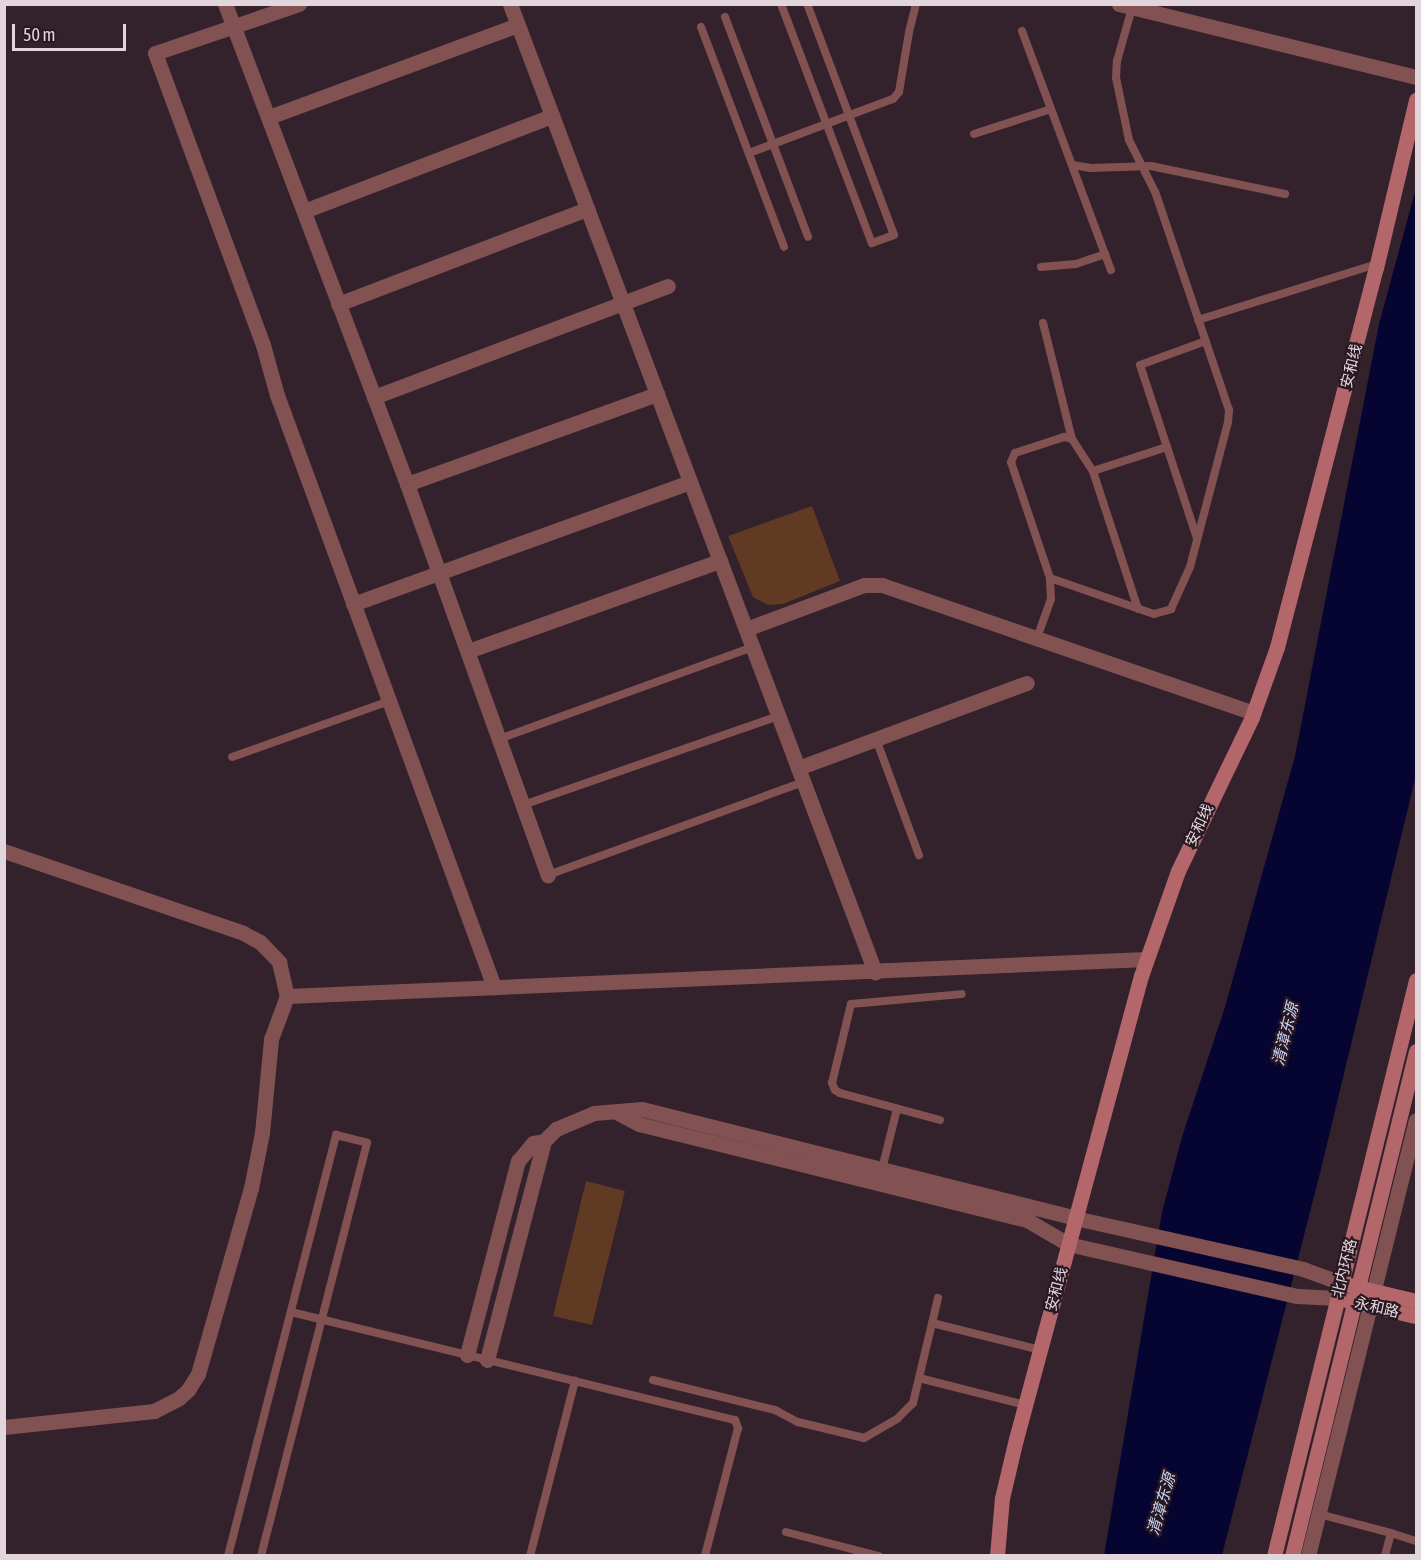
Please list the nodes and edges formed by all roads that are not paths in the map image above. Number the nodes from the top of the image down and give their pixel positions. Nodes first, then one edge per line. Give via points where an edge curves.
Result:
1 (225, 4) edge
2 (299, 4) edge
3 (510, 4) edge
4 (781, 4) edge
5 (807, 4) edge
6 (916, 4) edge
7 (1126, 6) edge
8 (725, 18) dead end
9 (518, 25) junction
10 (234, 27) junction
11 (701, 27) dead end
12 (1022, 32) dead end
13 (1416, 77) edge
14 (1416, 100) edge
15 (1051, 109) junction
16 (552, 116) junction
17 (849, 116) junction
18 (268, 117) junction
19 (827, 124) junction
20 (974, 134) dead end
21 (773, 144) junction
22 (749, 153) junction
23 (1072, 165) junction
24 (1142, 166) junction
25 (1285, 194) dead end
26 (587, 209) junction
27 (304, 211) junction
28 (808, 237) dead end
29 (784, 247) dead end
30 (1105, 254) junction
31 (1377, 264) junction
32 (1041, 267) dead end
33 (1111, 270) dead end
34 (668, 286) dead end
35 (623, 303) junction
36 (338, 304) junction
37 (1198, 320) junction
38 (1043, 323) dead end
39 (1206, 341) junction
40 (657, 394) junction
41 (374, 397) junction
42 (1072, 439) junction
43 (1167, 447) junction
44 (1094, 471) junction
45 (690, 482) junction
46 (407, 484) junction
47 (1197, 540) junction
48 (720, 561) junction
49 (440, 573) junction
50 (1050, 578) junction
51 (353, 604) junction
52 (1138, 609) junction
53 (746, 629) junction
54 (1037, 638) junction
55 (753, 648) junction
56 (468, 651) junction
57 (1028, 683) dead end
58 (389, 701) junction
59 (1254, 713) junction
60 (779, 716) junction
61 (499, 739) junction
62 (876, 739) junction
63 (232, 757) dead end
64 (801, 775) junction
65 (523, 805) junction
66 (4, 851) edge
67 (919, 855) dead end
68 (548, 875) joint
69 (1146, 959) junction
70 (875, 972) junction
71 (1416, 980) edge
72 (494, 987) junction
73 (962, 994) dead end
74 (287, 996) junction
75 (1416, 1051) edge
76 (1414, 1068) edge
77 (897, 1109) junction
78 (616, 1112) junction
79 (940, 1120) dead end
80 (1416, 1120) edge
81 (544, 1141) junction
82 (882, 1169) junction
83 (1075, 1218) junction
84 (1068, 1244) junction
85 (1339, 1290) junction
86 (1355, 1294) junction
87 (938, 1298) dead end
88 (1372, 1298) junction
89 (1416, 1301) edge
90 (291, 1312) junction
91 (1416, 1316) edge
92 (322, 1320) junction
93 (932, 1323) junction
94 (1040, 1350) junction
95 (467, 1355) junction
96 (487, 1359) junction
97 (919, 1378) junction
98 (653, 1380) dead end
99 (575, 1381) junction
100 (1025, 1405) junction
101 (4, 1427) edge
102 (1319, 1514) junction
103 (786, 1532) dead end
104 (1391, 1533) junction
105 (1416, 1541) edge
106 (228, 1556) edge
107 (261, 1556) edge
108 (530, 1556) edge
109 (705, 1556) edge
110 (879, 1556) edge
111 (996, 1556) edge
112 (1274, 1556) edge
113 (1292, 1556) edge
114 (1308, 1556) edge
115 (1385, 1556) edge

1 - 10 street
2 - 10 street
3 - 9 street
4 - 19 lane
5 - 17 lane
6 - 17 lane via 899,92 893,99
7 - 13 street
7 - 24 lane via 1116,78 1129,140
8 - 21 lane
9 - 16 street
9 - 18 street
10 - 18 street
10 - 51 street via 155,53
11 - 22 lane
12 - 15 lane
14 - 31 main road, 安和线
15 - 20 lane
15 - 23 lane
16 - 26 street
16 - 27 street
17 - 19 lane
17 - 19 lane via 894,235 872,243
18 - 27 street
19 - 21 lane
21 - 22 lane
21 - 28 lane
22 - 29 lane
23 - 24 lane
23 - 30 lane
24 - 25 lane
24 - 37 lane via 1155,192
26 - 35 street
26 - 36 street
27 - 36 street
30 - 32 lane via 1076,264
30 - 33 lane
31 - 37 lane
31 - 59 main road, 安和线 via 1296,579
34 - 35 street
35 - 40 street
35 - 41 street
36 - 41 street
37 - 39 lane
38 - 42 lane
39 - 43 lane via 1140,365
39 - 47 lane via 1229,410
40 - 45 street
40 - 46 street
41 - 46 street
42 - 44 lane
42 - 50 lane via 1064,437 1015,453 1011,462
43 - 44 lane
43 - 47 lane
44 - 52 lane
45 - 48 street
45 - 49 street
46 - 49 street
47 - 52 lane via 1172,609 1154,614
48 - 53 street
48 - 56 street
49 - 51 street
49 - 56 street
50 - 52 lane
50 - 54 lane via 1051,599
51 - 58 street
53 - 54 street via 864,585 882,585
53 - 55 street
54 - 59 street
55 - 60 street
55 - 61 lane
56 - 61 street
57 - 62 street
58 - 63 lane
58 - 72 street
59 - 69 main road, 安和线 via 1178,871
60 - 64 street
60 - 65 lane
61 - 65 street
62 - 64 street
62 - 67 lane
64 - 68 lane
64 - 70 street
65 - 68 street
66 - 74 street via 233,929 260,942 279,962
69 - 70 street
69 - 83 main road, 安和线
70 - 72 street
71 - 85 main road, 北内环路
72 - 74 street
73 - 77 lane via 851,1004 832,1083 835,1090
74 - 101 street via 271,1039 262,1133 251,1188 198,1374 189,1390 154,1411
75 - 76 main road, 北内环路
76 - 86 main road, 北内环路
77 - 79 lane
77 - 82 lane
78 - 81 street via 575,1119
78 - 82 street via 642,1109
78 - 84 street via 639,1124 1027,1220
80 - 88 street
81 - 95 street via 533,1143 518,1161
81 - 96 street
82 - 83 street
83 - 84 main road, 安和线
83 - 85 street via 1303,1269
84 - 85 street via 1297,1296
84 - 94 main road, 安和线
85 - 86 main road, 永和路
85 - 112 main road, 北内环路
86 - 88 main road, 永和路
86 - 113 main road, 北内环路
87 - 93 lane
88 - 89 main road, 永和路
88 - 91 main road, 永和路
88 - 102 street
90 - 92 lane
90 - 92 lane via 336,1135 367,1143
90 - 106 lane
92 - 95 lane
92 - 107 lane
93 - 94 lane
93 - 97 lane
94 - 100 main road, 安和线
95 - 96 lane
96 - 99 lane
97 - 98 lane via 913,1403 898,1418 864,1438 798,1422 775,1410
97 - 100 lane
99 - 108 lane
99 - 109 lane via 735,1420 738,1428
100 - 111 main road, 安和线 via 1002,1498
102 - 104 lane
102 - 114 street
103 - 110 lane
104 - 105 lane
104 - 115 lane

